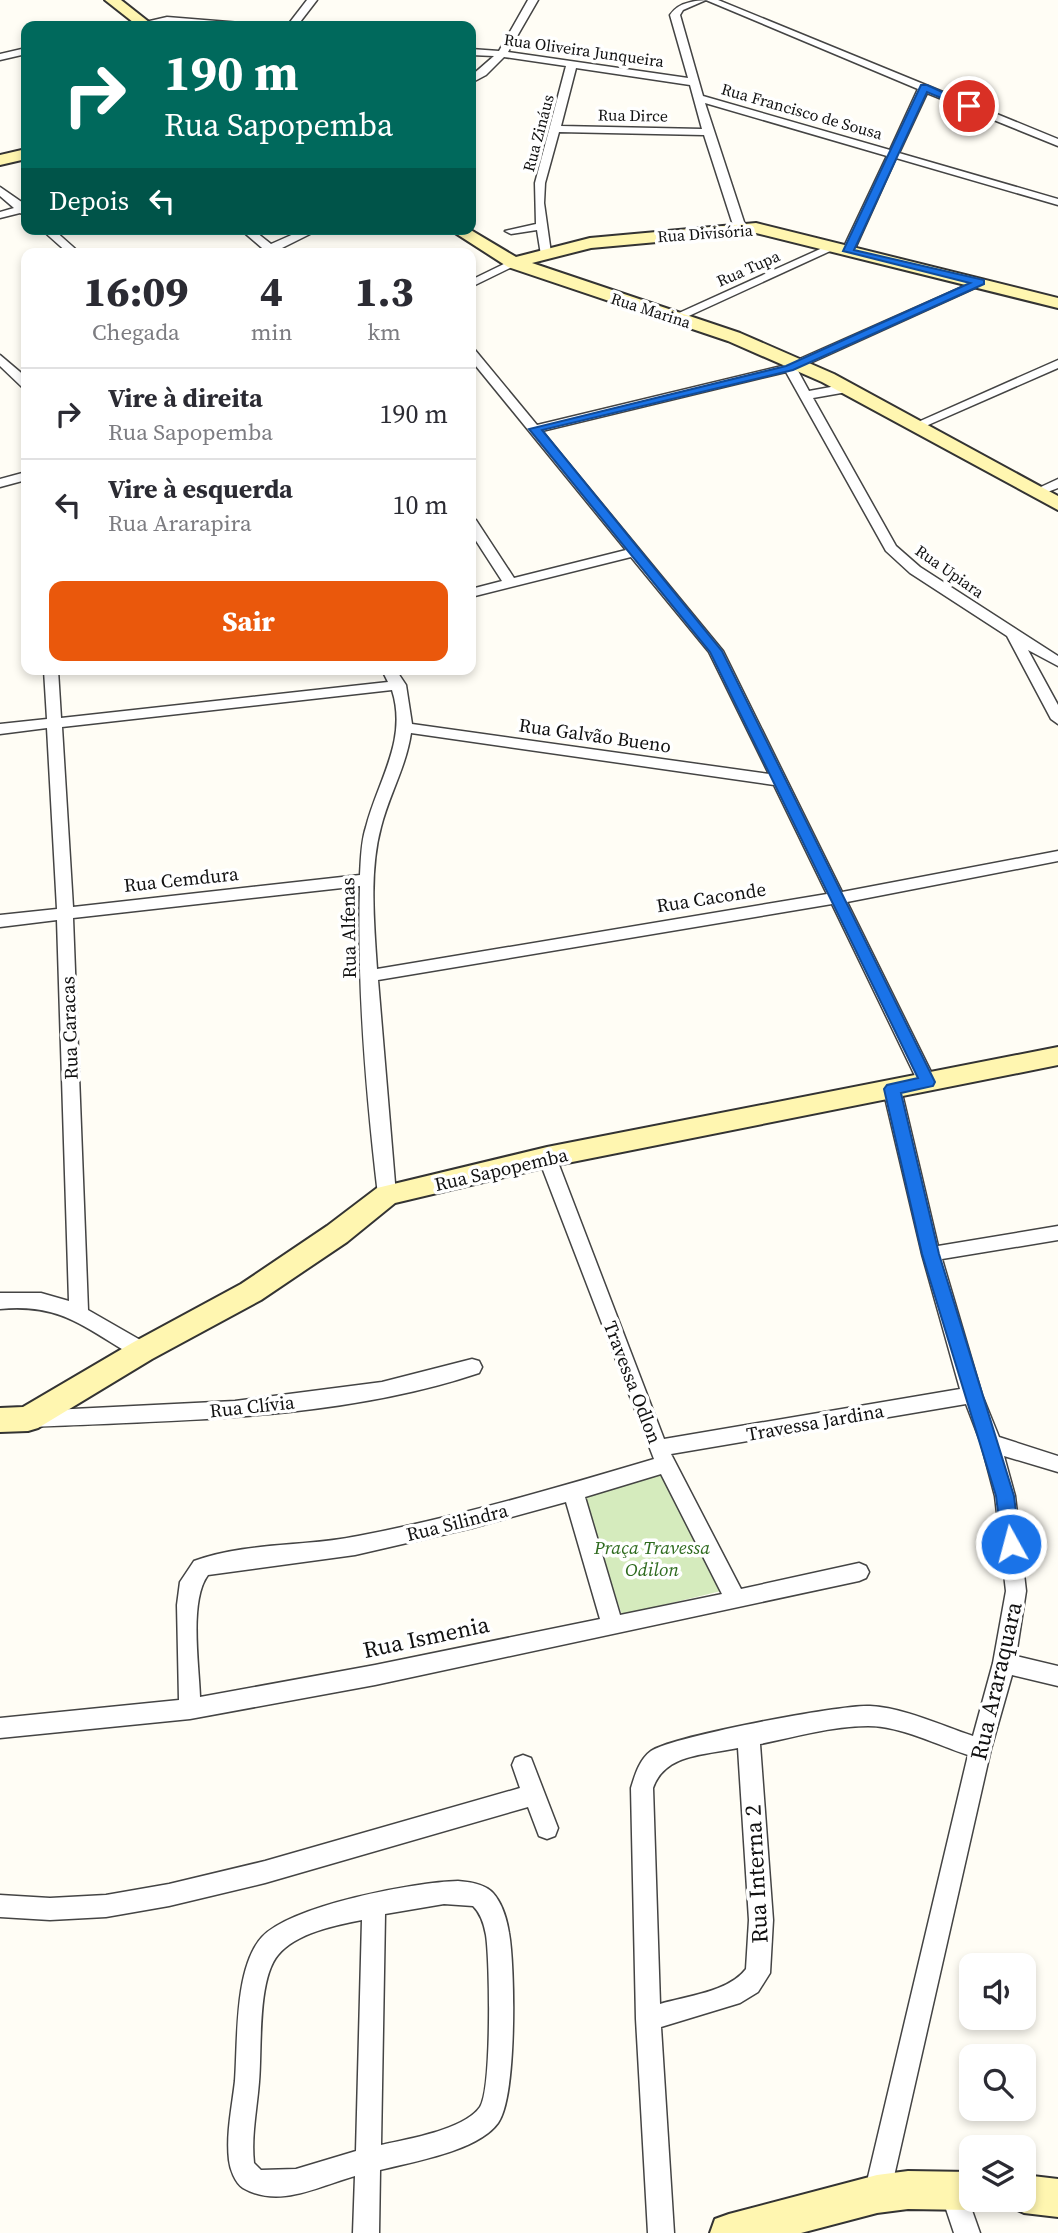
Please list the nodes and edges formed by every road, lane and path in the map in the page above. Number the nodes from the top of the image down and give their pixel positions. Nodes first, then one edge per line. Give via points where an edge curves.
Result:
1 (112, 0) edge
2 (312, 0) edge
3 (533, 0) edge
4 (701, 0) edge
5 (710, 0) edge
6 (142, 21) edge
7 (296, 21) edge
8 (21, 52) edge
9 (476, 52) edge
10 (504, 54) junction
11 (0, 57) edge
12 (572, 64) junction
13 (476, 77) edge
14 (693, 82) junction
15 (924, 87) junction
16 (699, 98) junction
17 (557, 129) junction
18 (708, 132) junction
19 (1058, 144) edge
20 (894, 153) junction
21 (21, 155) edge
22 (3, 157) edge
23 (0, 190) edge
24 (1058, 202) edge
25 (21, 207) edge
26 (21, 210) edge
27 (2, 212) edge
28 (542, 226) junction
29 (740, 228) junction
30 (511, 231) dead end
31 (53, 235) edge
32 (253, 235) edge
33 (304, 235) edge
34 (467, 235) edge
35 (69, 248) edge
36 (269, 248) edge
37 (279, 248) edge
38 (840, 249) junction
39 (545, 253) junction
40 (514, 263) junction
41 (476, 282) edge
42 (981, 282) junction
43 (1058, 303) edge
44 (676, 317) junction
45 (0, 359) edge
46 (476, 359) edge
47 (1058, 364) edge
48 (794, 366) junction
49 (21, 379) edge
50 (847, 388) junction
51 (807, 395) junction
52 (915, 426) junction
53 (534, 429) junction
54 (21, 477) edge
55 (0, 483) edge
56 (1058, 483) edge
57 (1037, 492) junction
58 (1058, 504) edge
59 (476, 531) edge
60 (634, 552) junction
61 (510, 583) junction
62 (476, 592) edge
63 (1013, 634) junction
64 (1058, 662) edge
65 (51, 675) edge
66 (392, 675) edge
67 (399, 685) junction
68 (1058, 719) edge
69 (55, 722) junction
70 (405, 727) junction
71 (0, 729) edge
72 (780, 781) junction
73 (1058, 856) edge
74 (367, 880) junction
75 (838, 898) junction
76 (65, 913) junction
77 (0, 921) edge
78 (369, 976) junction
79 (1058, 1056) edge
80 (928, 1082) junction
81 (892, 1089) junction
82 (547, 1157) junction
83 (387, 1195) junction
84 (1058, 1233) edge
85 (931, 1254) junction
86 (0, 1301) edge
87 (79, 1314) junction
88 (142, 1351) junction
89 (472, 1367) dead end
90 (972, 1395) junction
91 (14, 1419) edge
92 (991, 1443) junction
93 (662, 1456) junction
94 (1058, 1464) edge
95 (573, 1492) junction
96 (859, 1572) dead end
97 (736, 1600) junction
98 (612, 1625) junction
99 (1004, 1663) junction
100 (1058, 1676) edge
101 (190, 1709) junction
102 (0, 1728) edge
103 (748, 1736) junction
104 (980, 1749) junction
105 (523, 1765) dead end
106 (535, 1794) junction
107 (547, 1828) dead end
108 (374, 1904) junction
109 (0, 1906) edge
110 (648, 2019) junction
111 (370, 2159) junction
112 (959, 2191) edge
113 (877, 2194) junction
114 (1036, 2195) edge
115 (1058, 2198) edge
116 (964, 2212) edge
117 (366, 2233) edge
118 (661, 2233) edge
119 (729, 2233) edge
120 (967, 2233) edge

1 - 6 street
2 - 7 street
3 - 10 street
4 - 14 street via 679,8 675,15
5 - 15 street
8 - 11 street
9 - 10 street, Rua Oliveira Junqueira
10 - 12 street, Rua Oliveira Junqueira
10 - 13 street
12 - 14 street, Rua Oliveira Junqueira
12 - 17 street, Rua Zináus
14 - 16 street
15 - 19 street
15 - 20 street
16 - 18 street
16 - 20 street, Rua Francisco de Sousa
17 - 18 street, Rua Dirce
17 - 28 street, Rua Zináus via 540,183
18 - 29 street
20 - 24 street, Rua Francisco de Sousa
20 - 38 street
21 - 22 main road
23 - 25 street
26 - 27 street
28 - 30 street
28 - 39 street, Rua Zináus
29 - 38 main road, Rua Divisória
29 - 39 main road, Rua Divisória via 590,243
31 - 35 street
32 - 36 street
33 - 37 street
34 - 40 main road, Rua Marina
38 - 42 main road, Rua Divisória
38 - 44 street, Rua Tupa
39 - 40 main road, Rua Divisória
40 - 41 street
40 - 44 street, Rua Marina
42 - 43 main road, Rua Divisória
42 - 48 street
44 - 48 street, Rua Marina
45 - 49 street
46 - 53 street
47 - 52 street
48 - 50 street, Rua Marina
48 - 51 street, Rua Upiara
48 - 53 street
50 - 51 street
50 - 52 street, Rua Marina
51 - 63 street, Rua Upiara via 891,548 915,570
52 - 57 street, Rua Marina
53 - 60 street
54 - 55 street
56 - 57 street
57 - 58 street, Rua Marina
59 - 61 street
60 - 61 street
60 - 72 street via 716,651
61 - 62 street
63 - 64 street
63 - 68 street, Rua Upiara
65 - 69 street, Rua Caracas
66 - 67 street, Rua Alfenas
67 - 69 street
67 - 70 street, Rua Alfenas
69 - 71 street
69 - 76 street, Rua Caracas
70 - 72 street, Rua Galvão Bueno
70 - 74 street, Rua Alfenas via 396,770 373,827
72 - 75 street
73 - 75 street, Rua Caconde
74 - 76 street, Rua Cemdura
74 - 78 street, Rua Alfenas
75 - 78 street, Rua Caconde
75 - 80 street
76 - 77 street, Rua Cemdura
76 - 87 street, Rua Caracas
78 - 83 street, Rua Alfenas
79 - 80 main road, Rua Sapopemba
80 - 81 main road, Rua Sapopemba
81 - 82 main road, Rua Sapopemba
81 - 85 street, Rua Araraquara
82 - 83 main road, Rua Sapopemba
82 - 93 street, Travessa Odlon
83 - 88 main road, Rua Sapopemba via 251,1292
84 - 85 street
85 - 90 street, Rua Araraquara
86 - 87 street via 50,1300
87 - 88 street
88 - 91 main road, Rua Sapopemba
89 - 91 street, Rua Clívia via 382,1390 235,1409
90 - 92 street, Rua Araraquara
90 - 93 street, Travessa Jardina
92 - 94 street
92 - 99 street, Rua Araraquara via 1005,1496 1017,1591
93 - 95 street, Rua Silindra
93 - 97 street, Travessa Odlon
95 - 98 street
95 - 101 street, Rua Silindra via 352,1547 201,1567 190,1582 187,1605
96 - 97 street, Rua Ismenia
97 - 98 street, Rua Ismenia
98 - 101 street, Rua Ismenia
99 - 100 street
99 - 104 street, Rua Araraquara
101 - 102 street, Rua Ismenia
103 - 104 street via 842,1717 870,1716
103 - 110 street via 677,1750 659,1758 648,1770 642,1788 642,1841
103 - 110 street, Rua Interna 2 via 761,1920 758,1973 732,1995
104 - 113 street, Rua Araraquara
105 - 106 street
106 - 107 street
106 - 109 street via 169,1895 106,1906
108 - 111 street
108 - 111 street via 444,1893 481,1898 498,1934 499,2066 498,2093 490,2114 474,2129
108 - 111 street via 289,1931 271,1945 256,1982 241,2161 250,2178 282,2183
110 - 118 street
111 - 117 street
112 - 113 main road
113 - 119 main road
114 - 115 main road
116 - 120 street

